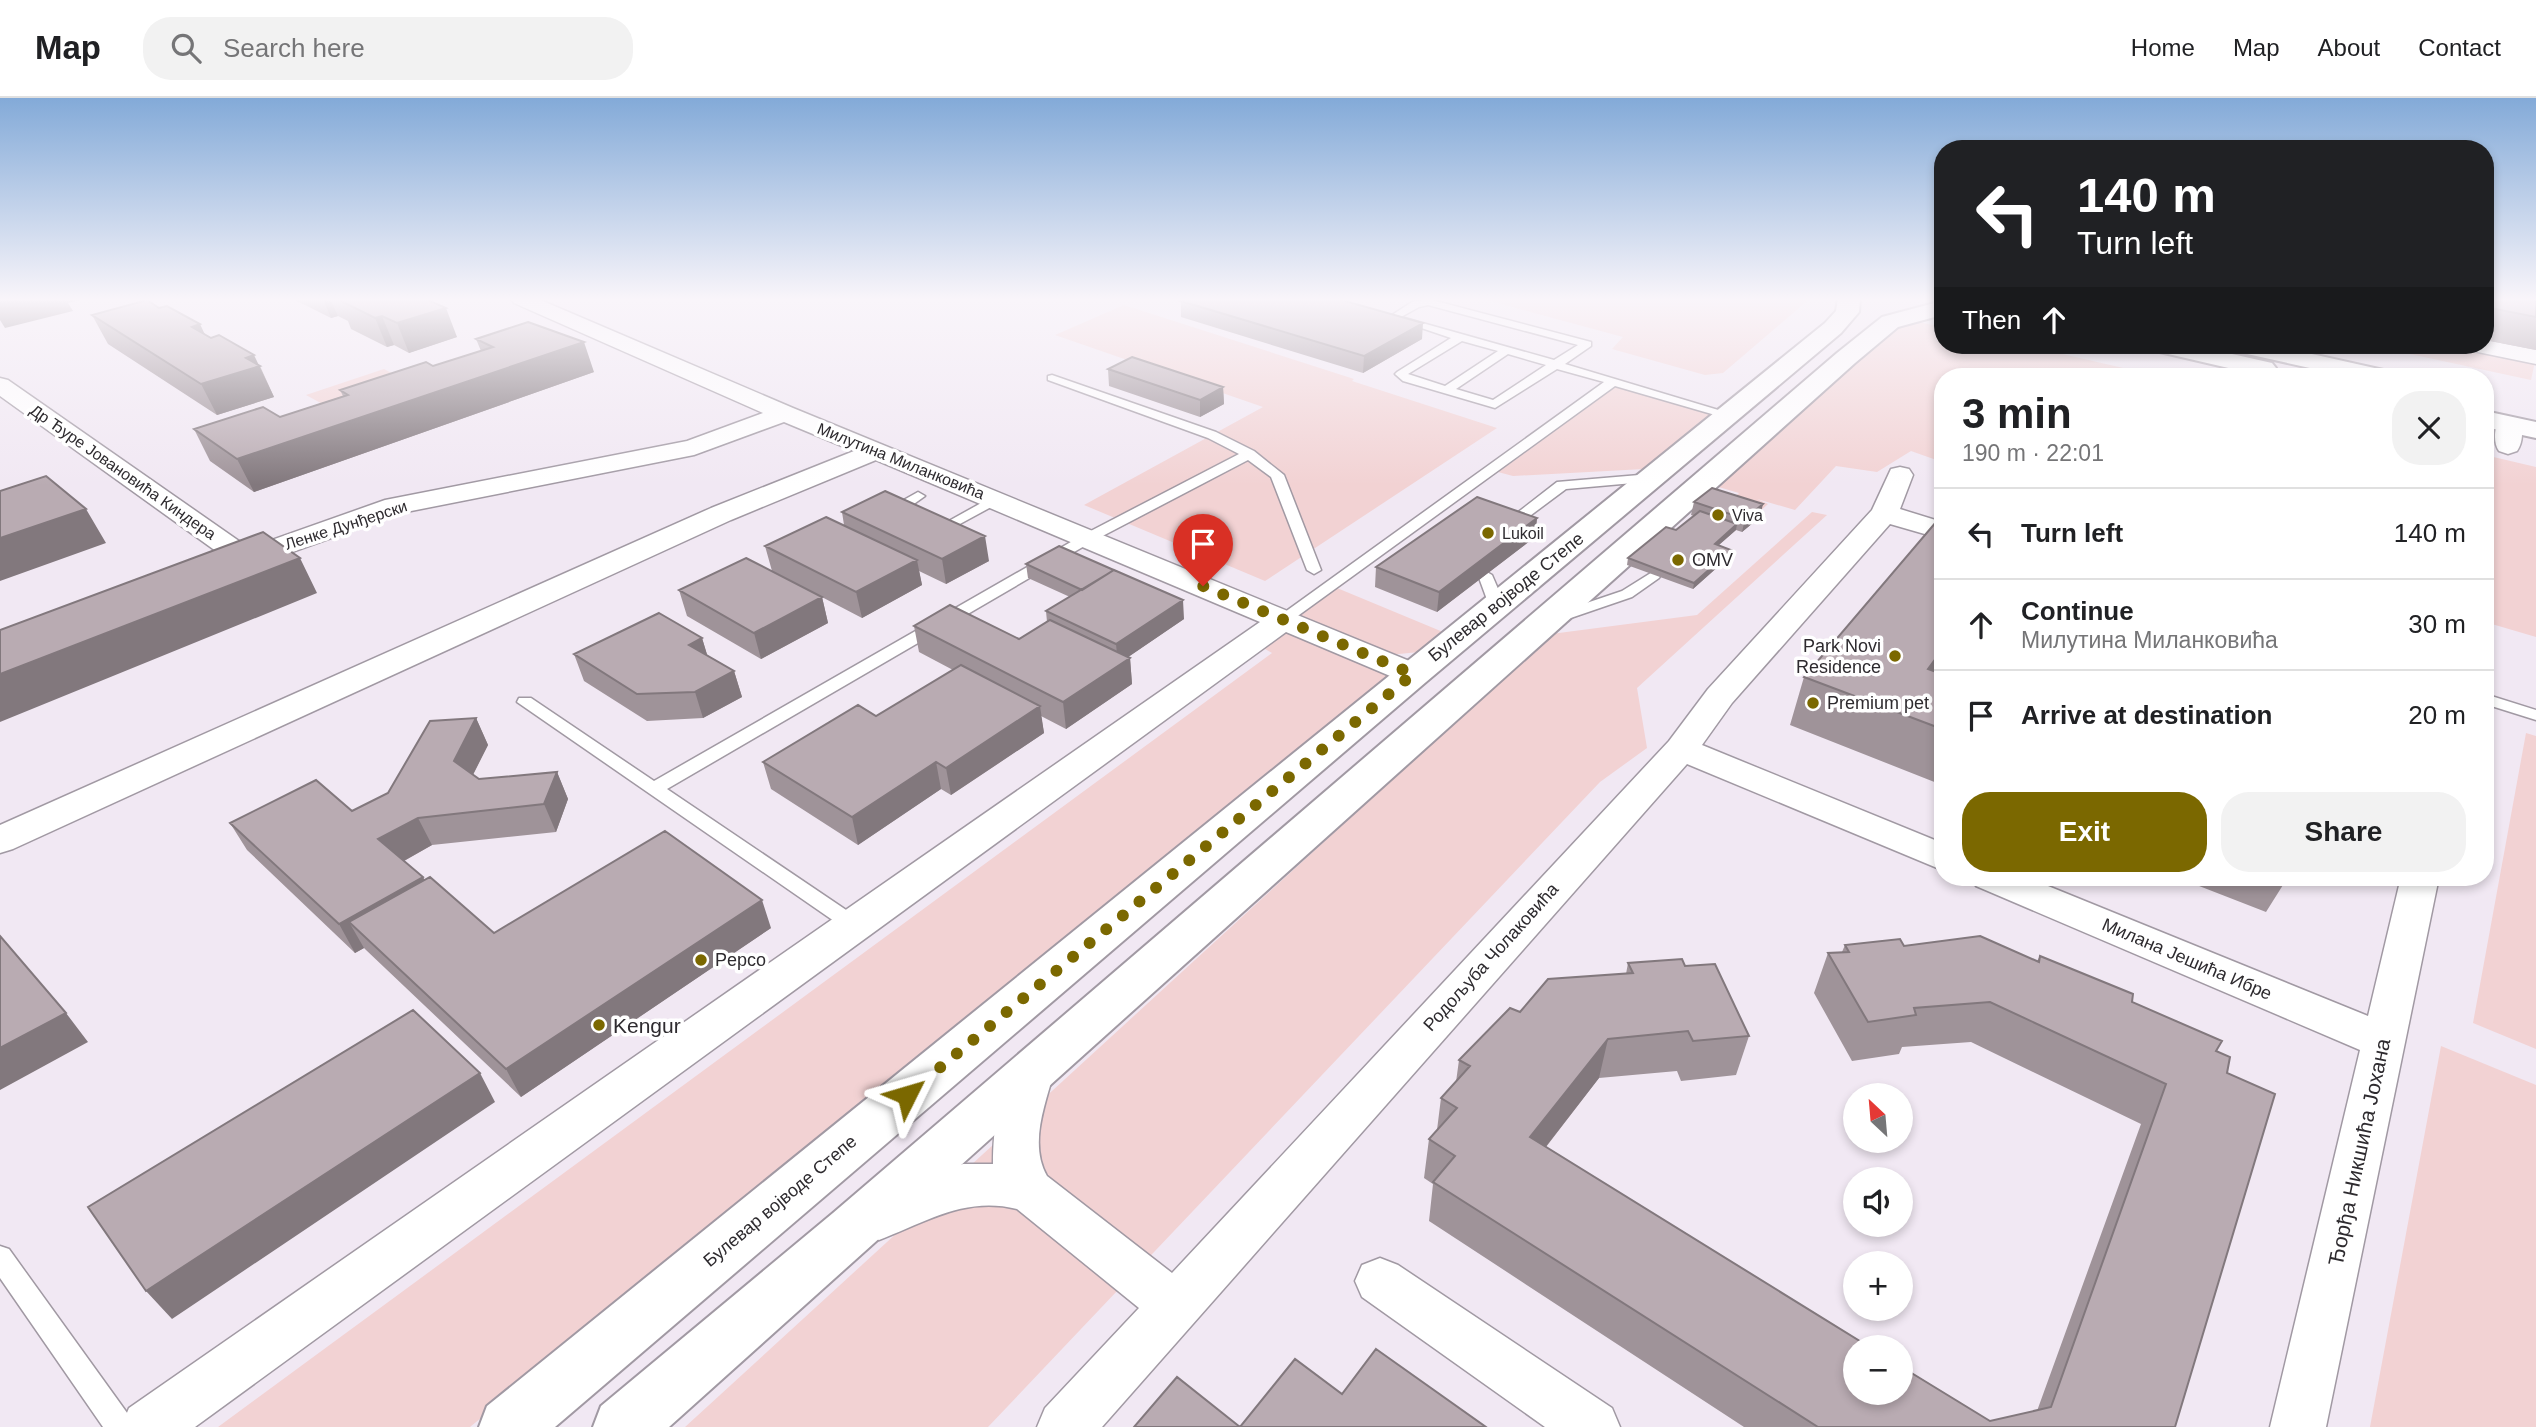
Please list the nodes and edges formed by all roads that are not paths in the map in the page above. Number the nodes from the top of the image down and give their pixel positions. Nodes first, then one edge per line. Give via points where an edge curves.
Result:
1 (664, 361) edge
2 (1422, 361) edge
3 (1491, 361) edge
4 (1543, 361) edge
5 (1562, 361) edge
6 (1794, 361) edge
7 (1847, 361) edge
8 (2260, 361) edge
9 (1556, 365) junction
10 (2297, 367) edge
11 (1052, 378) dead end
12 (1614, 381) junction
13 (0, 385) edge
14 (1446, 391) junction
15 (2494, 402) edge
16 (2536, 411) edge
17 (784, 413) junction
18 (1729, 415) junction
19 (2501, 430) edge
20 (2536, 430) edge
21 (877, 451) junction
22 (1249, 454) junction
23 (1900, 475) dead end
24 (1651, 478) junction
25 (918, 496) dead end
26 (997, 500) junction
27 (1885, 513) junction
28 (1506, 527) edge
29 (1934, 528) edge
30 (1088, 538) junction
31 (246, 559) junction
32 (1314, 570) dead end
33 (213, 572) edge
34 (1485, 575) edge
35 (1654, 575) edge
36 (1497, 605) junction
37 (1283, 620) junction
38 (1546, 621) junction
39 (1413, 674) junction
40 (525, 702) dead end
41 (2494, 702) edge
42 (2536, 715) edge
43 (1681, 749) junction
44 (654, 789) junction
45 (0, 840) edge
46 (1934, 854) edge
47 (2012, 886) edge
48 (2418, 886) edge
49 (854, 925) junction
50 (2384, 1041) junction
51 (1032, 1072) junction
52 (1030, 1191) junction
53 (852, 1230) junction
54 (0, 1257) edge
55 (1380, 1281) dead end
56 (1175, 1306) junction
57 (120, 1427) edge
58 (149, 1427) edge
59 (509, 1427) edge
60 (623, 1427) edge
61 (1065, 1427) edge
62 (1592, 1427) edge
63 (2298, 1427) edge

1 - 17 street, Милутина Миланковића
2 - 14 lane via 1401,374
3 - 14 lane
4 - 9 lane
5 - 9 lane
6 - 18 main road, Булевар војводе Степе
7 - 38 main road via 1674,516
8 - 10 main road
9 - 12 lane
9 - 14 lane via 1495,404
11 - 22 lane via 1212,435
12 - 18 lane
12 - 37 lane
13 - 31 street, Др Ђуре Јовановића Киндера
15 - 16 main road
17 - 21 street, Милутина Миланковића
17 - 31 street, Ленке Дунђерски via 694,447 395,506
18 - 24 main road, Булевар војводе Степе
19 - 20 main road
21 - 26 street, Милутина Миланковића
21 - 45 street via 721,514
22 - 30 lane
22 - 32 lane via 1277,475
23 - 27 street, Родољуба Чолаковића
24 - 28 lane via 1562,485
24 - 36 main road, Булевар војводе Степе
25 - 26 lane via 900,506 947,527
26 - 30 street, Милутина Миланковића
27 - 29 street
27 - 43 street, Родољуба Чолаковића via 1720,696
30 - 37 street, Милутина Миланковића
30 - 44 lane
31 - 33 street, Ленке Дунђерски
34 - 36 lane
35 - 38 lane via 1627,594
36 - 39 main road, Булевар војводе Степе
37 - 39 street, Милутина Миланковића
37 - 49 street
38 - 51 main road
39 - 59 main road, Булевар војводе Степе
40 - 44 lane
41 - 42 lane
43 - 46 street
43 - 56 street, Родољуба Чолаковића
44 - 49 lane
47 - 50 street, Милана Јешића Ибре
48 - 50 street, Ђорђа Никшића Јохана
49 - 58 street
50 - 63 street, Ђорђа Никшића Јохана
51 - 52 street via 1016,1127 1017,1167
51 - 53 main road
52 - 53 street via 1000,1184 963,1185
52 - 56 street
53 - 60 main road
54 - 57 lane
55 - 62 street
56 - 61 street, Родољуба Чолаковића

